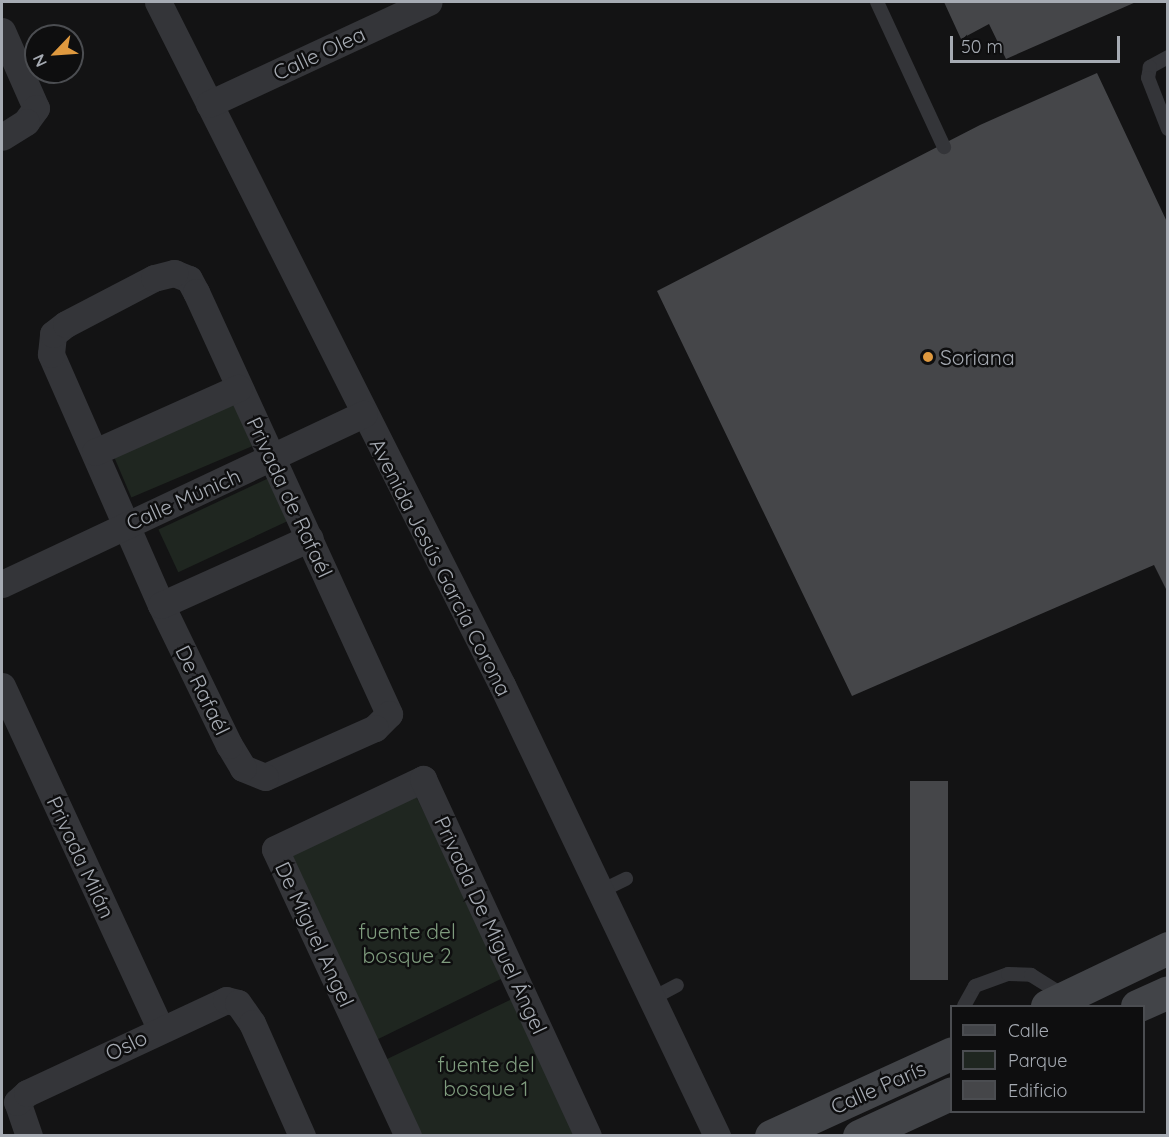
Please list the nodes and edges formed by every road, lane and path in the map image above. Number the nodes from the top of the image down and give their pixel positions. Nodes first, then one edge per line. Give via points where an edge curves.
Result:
1 (158, 2) edge
2 (429, 2) edge
3 (878, 2) edge
4 (2, 31) edge
5 (1167, 57) edge
6 (209, 104) junction
7 (1167, 129) edge
8 (2, 137) edge
9 (945, 147) dead end
10 (52, 336) joint
11 (238, 388) junction
12 (364, 414) junction
13 (95, 452) junction
14 (275, 458) junction
15 (125, 524) junction
16 (310, 538) junction
17 (2, 584) edge
18 (161, 605) junction
19 (2, 686) edge
20 (250, 772) joint
21 (423, 779) joint
22 (626, 879) dead end
23 (601, 891) junction
24 (1167, 948) edge
25 (677, 985) dead end
26 (1167, 992) edge
27 (652, 998) junction
28 (1057, 1002) edge
29 (965, 1005) edge
30 (1139, 1005) edge
31 (160, 1028) junction
32 (950, 1053) edge
33 (950, 1093) edge
34 (26, 1129) edge
35 (302, 1136) edge
36 (408, 1136) edge
37 (588, 1136) edge
38 (717, 1136) edge
39 (771, 1136) edge
40 (859, 1136) edge

1 - 6 street, Avenida Jesús García Corona
2 - 6 street, Calle Olea
3 - 9 lane
4 - 8 street via 36,108 26,122
5 - 7 lane via 1150,68 1148,78
6 - 12 street, Avenida Jesús García Corona
10 - 11 street, Privada de Rafaél via 154,278 182,274 196,292
10 - 13 street, De Rafaél via 53,357
11 - 13 street
11 - 14 street, Privada de Rafaél
12 - 14 street, Calle Múnich
12 - 23 street, Avenida Jesús García Corona
13 - 15 street, De Rafaél
14 - 15 street, Calle Múnich
14 - 16 street, Privada de Rafaél
15 - 17 street, Calle Múnich
15 - 18 street, De Rafaél
16 - 18 street
16 - 20 street, Privada de Rafaél via 388,714 375,728 295,767 265,777
18 - 20 street, De Rafaél via 237,760
19 - 31 street, Privada Milán
21 - 36 street, De Miguel Angel via 275,849
21 - 37 street, Privada De Miguel Ángel
22 - 23 lane
23 - 27 street, Avenida Jesús García Corona
24 - 28 main road
25 - 27 lane
26 - 30 main road
27 - 38 street, Avenida Jesús García Corona
28 - 29 lane via 1031,975 1008,975 975,986
31 - 34 street, Oslo via 27,1093 17,1102
31 - 35 street, Oslo via 226,1000 238,1003 252,1023
32 - 39 main road, Calle París
33 - 40 main road, Calle París

